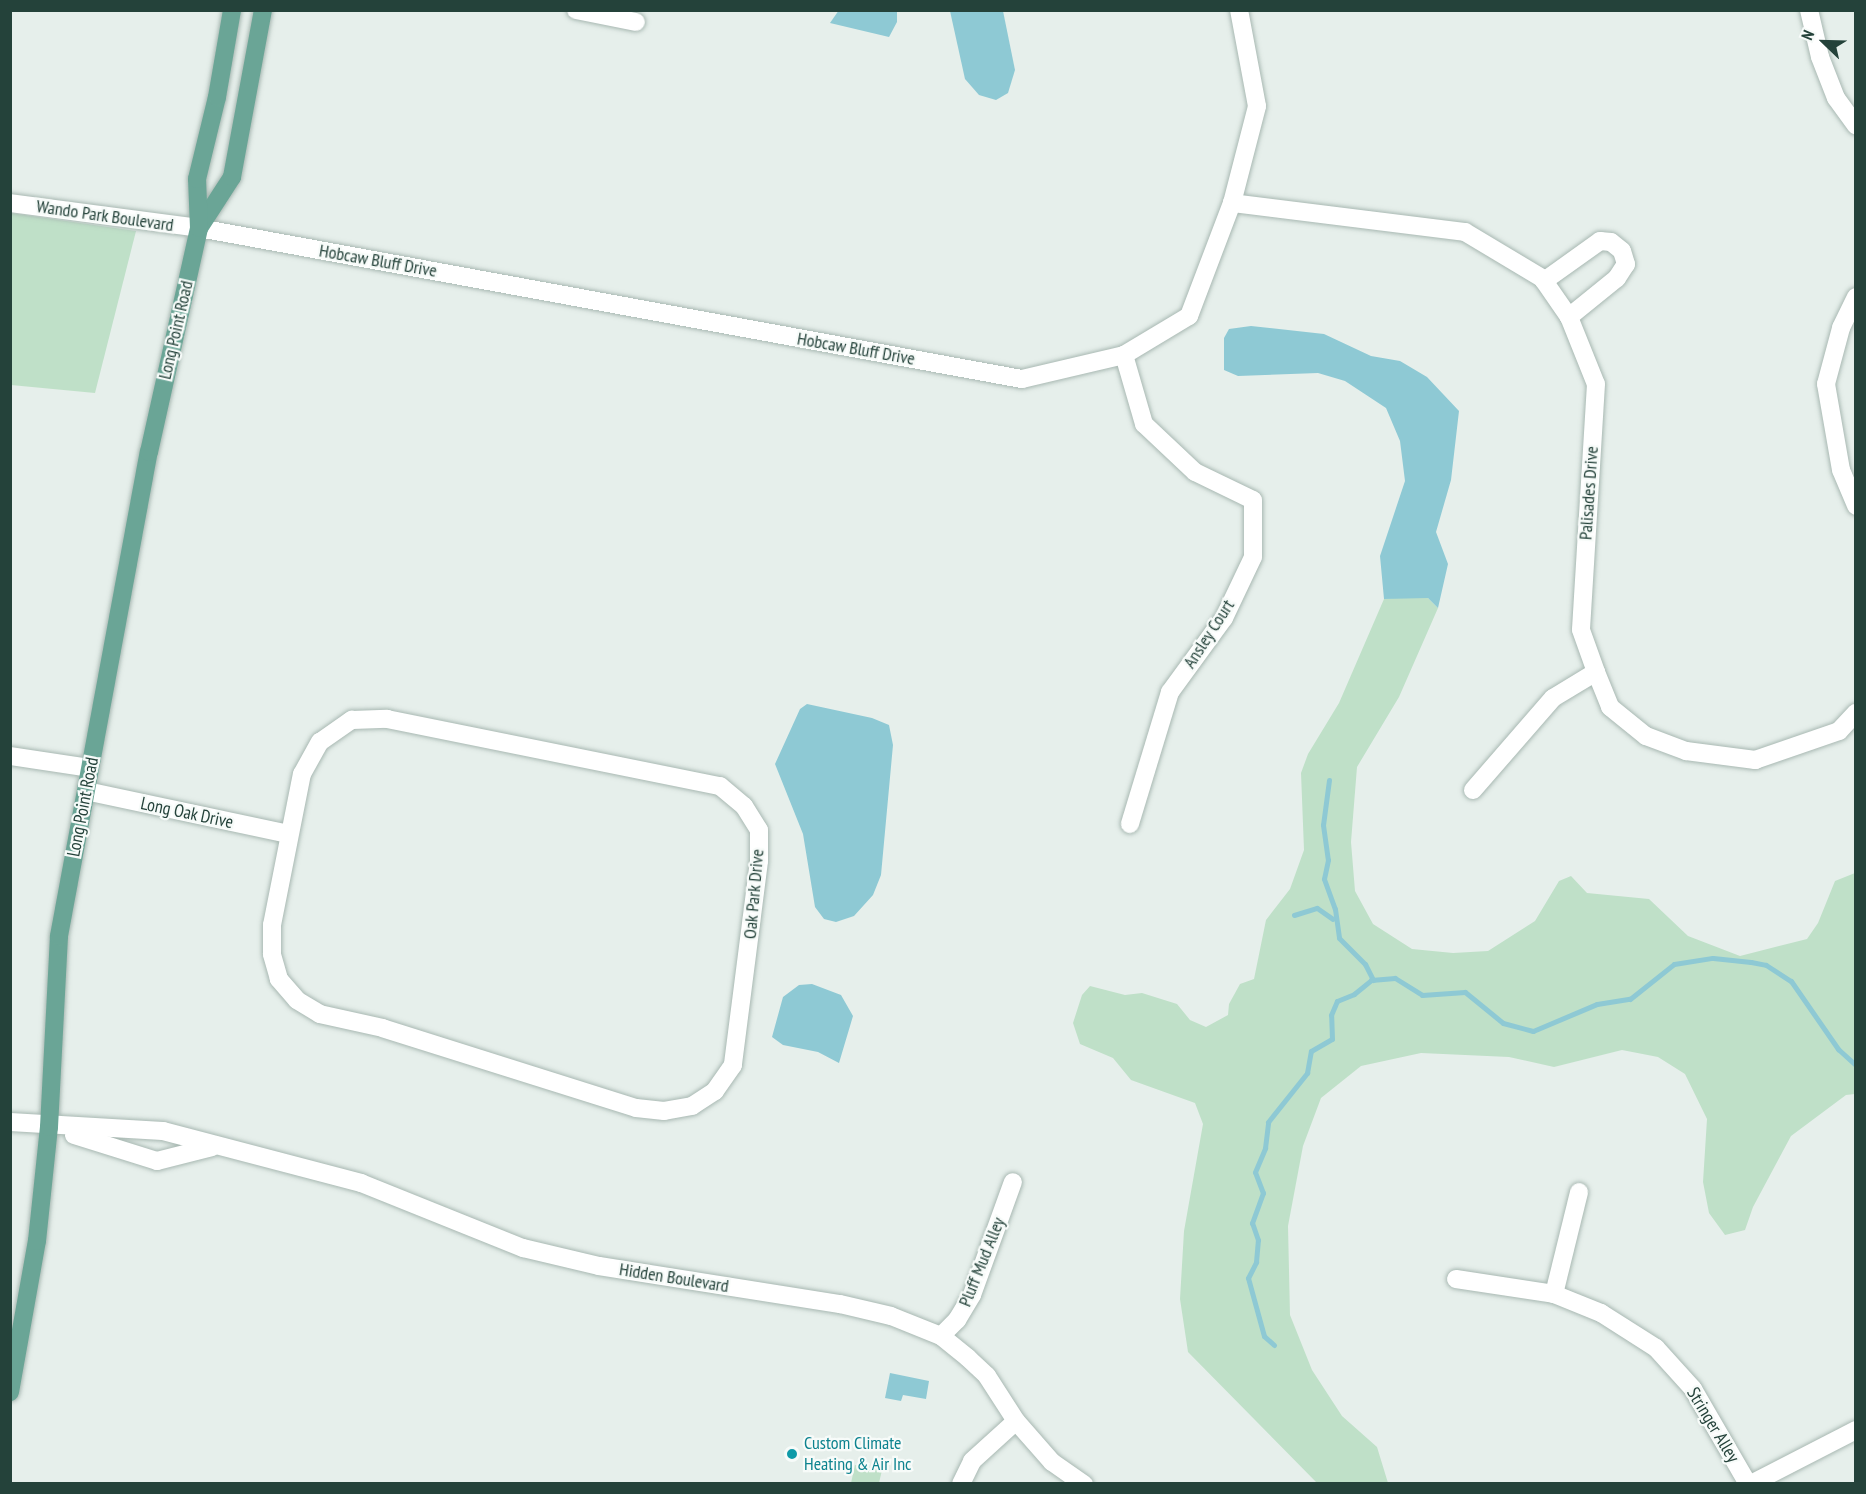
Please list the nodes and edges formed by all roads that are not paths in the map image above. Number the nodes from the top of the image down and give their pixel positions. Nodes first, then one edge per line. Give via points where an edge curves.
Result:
1 (232, 10) edge
2 (263, 10) edge
3 (576, 10) edge
4 (1239, 10) edge
5 (1809, 10) edge
6 (636, 22) dead end
7 (1856, 126) edge
8 (10, 203) edge
9 (1232, 203) junction
10 (199, 228) junction
11 (1545, 281) junction
12 (1856, 297) edge
13 (1569, 317) junction
14 (1124, 356) junction
15 (1856, 506) edge
16 (1596, 672) junction
17 (1856, 713) edge
18 (10, 756) edge
19 (90, 768) junction
20 (1473, 790) dead end
21 (86, 791) junction
22 (1130, 824) dead end
23 (288, 834) junction
24 (10, 1122) edge
25 (49, 1127) junction
26 (212, 1147) junction
27 (1013, 1182) dead end
28 (1579, 1192) dead end
29 (1456, 1279) dead end
30 (1554, 1294) junction
31 (941, 1336) junction
32 (10, 1392) edge
33 (1016, 1421) junction
34 (1856, 1430) edge
35 (960, 1484) edge
36 (1084, 1484) edge
37 (1749, 1484) edge

1 - 10 main road, Long Point Road via 197,179
2 - 10 main road, Long Point Road via 232,177
3 - 6 street
4 - 9 street, Hobcaw Bluff Drive via 1257,106
5 - 7 street via 1820,57 1836,98
8 - 10 street, Wando Park Boulevard
9 - 11 street, Palisades Drive via 1465,232
9 - 14 street, Hobcaw Bluff Drive via 1189,316
10 - 14 street, Hobcaw Bluff Drive via 1022,379
10 - 19 main road, Long Point Road via 149,452
11 - 13 street, Palisades Drive
11 - 13 street via 1600,241 1611,242 1622,251 1626,264 1617,278
12 - 15 street via 1841,328 1826,384 1841,470
13 - 16 street, Palisades Drive via 1596,384 1581,630
14 - 22 street, Ansley Court via 1144,424 1195,472 1253,500 1253,557 1224,618 1170,692
16 - 17 street, Palisades Drive via 1610,707 1646,736 1686,751 1755,760 1839,731
16 - 20 street via 1553,698
18 - 19 street
19 - 21 main road, Long Point Road
21 - 23 street, Long Oak Drive
21 - 25 main road, Long Point Road via 59,936
23 - 23 street, Oak Park Drive via 302,774 314,752 320,742 352,720 402,722 720,786 744,806 759,830 759,861 729,1075 716,1091 692,1106 664,1111 636,1108 383,1028 320,1014 297,1000 279,979 272,954 272,925
24 - 25 street
25 - 26 street, Hidden Boulevard via 163,1131
25 - 26 street, Hidden Boulevard via 157,1161
25 - 32 main road, Long Point Road via 31,1293
26 - 31 street, Hidden Boulevard via 361,1183 523,1248 599,1266 840,1304 891,1316
27 - 31 street, Pluff Mud Alley via 972,1295 957,1320
28 - 30 street
29 - 30 street, Stringer Alley
30 - 37 street, Stringer Alley via 1601,1313 1656,1348 1693,1389
31 - 33 street, Hidden Boulevard via 987,1376
33 - 35 street via 972,1461
33 - 36 street, Hidden Boulevard via 1052,1462
34 - 37 street

